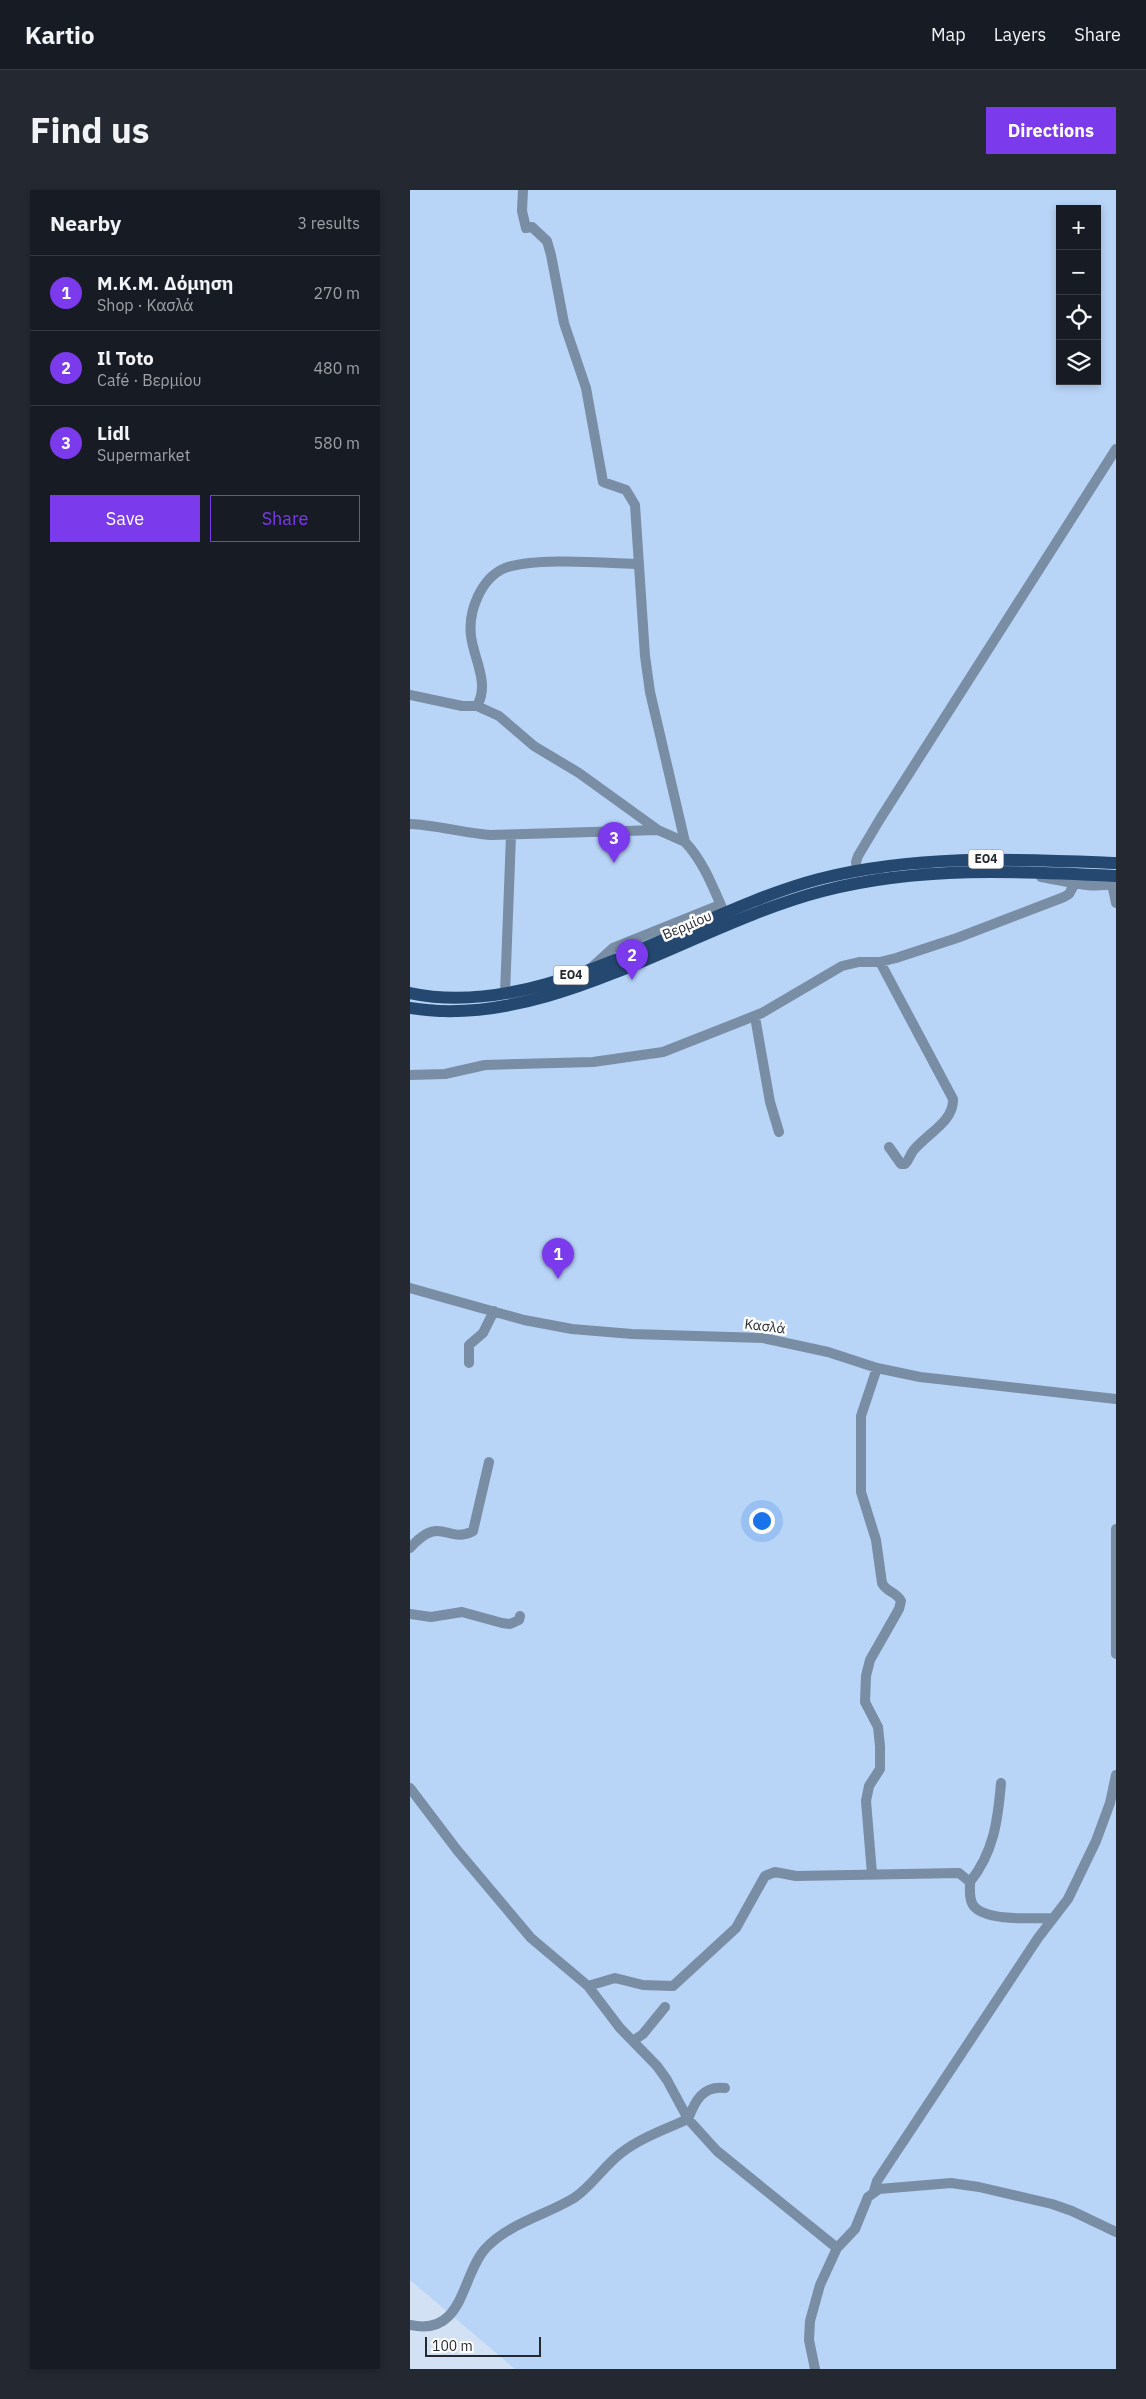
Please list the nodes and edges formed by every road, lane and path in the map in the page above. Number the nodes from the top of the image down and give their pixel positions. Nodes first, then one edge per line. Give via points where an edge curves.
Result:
1 (523, 190) edge
2 (1116, 449) edge
3 (639, 564) junction
4 (410, 695) edge
5 (477, 706) junction
6 (410, 824) edge
7 (658, 830) junction
8 (512, 835) junction
9 (685, 842) junction
10 (1116, 864) edge
11 (1013, 873) junction
12 (858, 876) junction
13 (1115, 881) edge
14 (1074, 884) junction
15 (1116, 903) edge
16 (725, 914) junction
17 (880, 962) junction
18 (410, 993) edge
19 (505, 994) junction
20 (410, 1008) edge
21 (755, 1017) junction
22 (410, 1075) edge
23 (779, 1132) dead end
24 (889, 1147) dead end
25 (410, 1288) edge
26 (494, 1311) junction
27 (470, 1363) dead end
28 (877, 1368) junction
29 (1116, 1399) edge
30 (489, 1462) dead end
31 (1116, 1529) edge
32 (410, 1548) edge
33 (410, 1614) edge
34 (520, 1616) dead end
35 (1116, 1654) edge
36 (1116, 1775) edge
37 (1001, 1783) dead end
38 (410, 1788) edge
39 (872, 1874) junction
40 (970, 1882) junction
41 (1053, 1918) junction
42 (588, 1986) junction
43 (665, 2008) dead end
44 (633, 2041) junction
45 (725, 2088) dead end
46 (688, 2119) junction
47 (874, 2191) junction
48 (1116, 2232) edge
49 (837, 2248) junction
50 (410, 2326) edge
51 (815, 2369) edge

1 - 3 street via 522,211 526,228 532,227 543,235 551,254 564,323 586,388 603,482 626,490 635,505
2 - 12 street via 880,819 858,856
3 - 5 street via 538,564 505,568 490,578 477,597 472,625 471,636 482,686
3 - 9 street via 650,692
4 - 5 street
5 - 7 street via 499,716 534,746 579,773
6 - 8 street via 465,833
7 - 8 street
7 - 9 street
8 - 19 street
9 - 16 street via 703,865
10 - 12 main road, ΕΟ4 via 973,859 898,864
11 - 12 main road, ΕΟ4
11 - 13 main road, ΕΟ4
11 - 14 street
12 - 16 main road, Βερμίου / ΕΟ4 via 787,901
13 - 14 street
13 - 15 street
14 - 17 street via 1064,897 957,938
16 - 19 main road, Βερμίου / ΕΟ4 via 591,968
16 - 20 main road, Βερμίου / ΕΟ4 via 594,979 527,1002 476,1010
17 - 21 street via 842,966
17 - 24 street via 953,1099 949,1115 912,1152 905,1164 901,1164
18 - 19 main road, Βερμίου / ΕΟ4 via 459,999
21 - 22 street via 662,1052 593,1062 485,1065 446,1074
21 - 23 street via 770,1102
25 - 26 street, Κασλά
26 - 27 street via 483,1333 469,1345
26 - 28 street, Κασλά via 553,1326 595,1331 775,1339
28 - 29 street, Κασλά via 941,1380
28 - 39 street via 861,1416 861,1487 876,1540 882,1583 901,1601 870,1660 866,1676 865,1702 878,1727 880,1746 880,1769 869,1786 866,1801
30 - 32 street via 474,1532 462,1535 443,1531 426,1533
31 - 35 street
33 - 34 street via 437,1617 462,1612 510,1624
36 - 41 street via 1110,1803 1089,1858 1068,1899
37 - 40 street via 995,1834 986,1858
38 - 42 street via 468,1864 531,1938
39 - 40 street via 955,1872
39 - 42 street via 796,1876 769,1873 736,1928 673,1986 615,1978
40 - 41 street via 971,1901 982,1913
41 - 47 street via 877,2181
42 - 44 street
43 - 44 street
44 - 46 street via 667,2080
45 - 46 street via 704,2091
46 - 49 street via 717,2151
46 - 50 street via 635,2144 573,2198 506,2232 478,2258 454,2310 434,2325
47 - 48 street via 951,2183 979,2187 1059,2206
47 - 49 street via 868,2197 855,2229
49 - 51 street via 820,2285 810,2321

